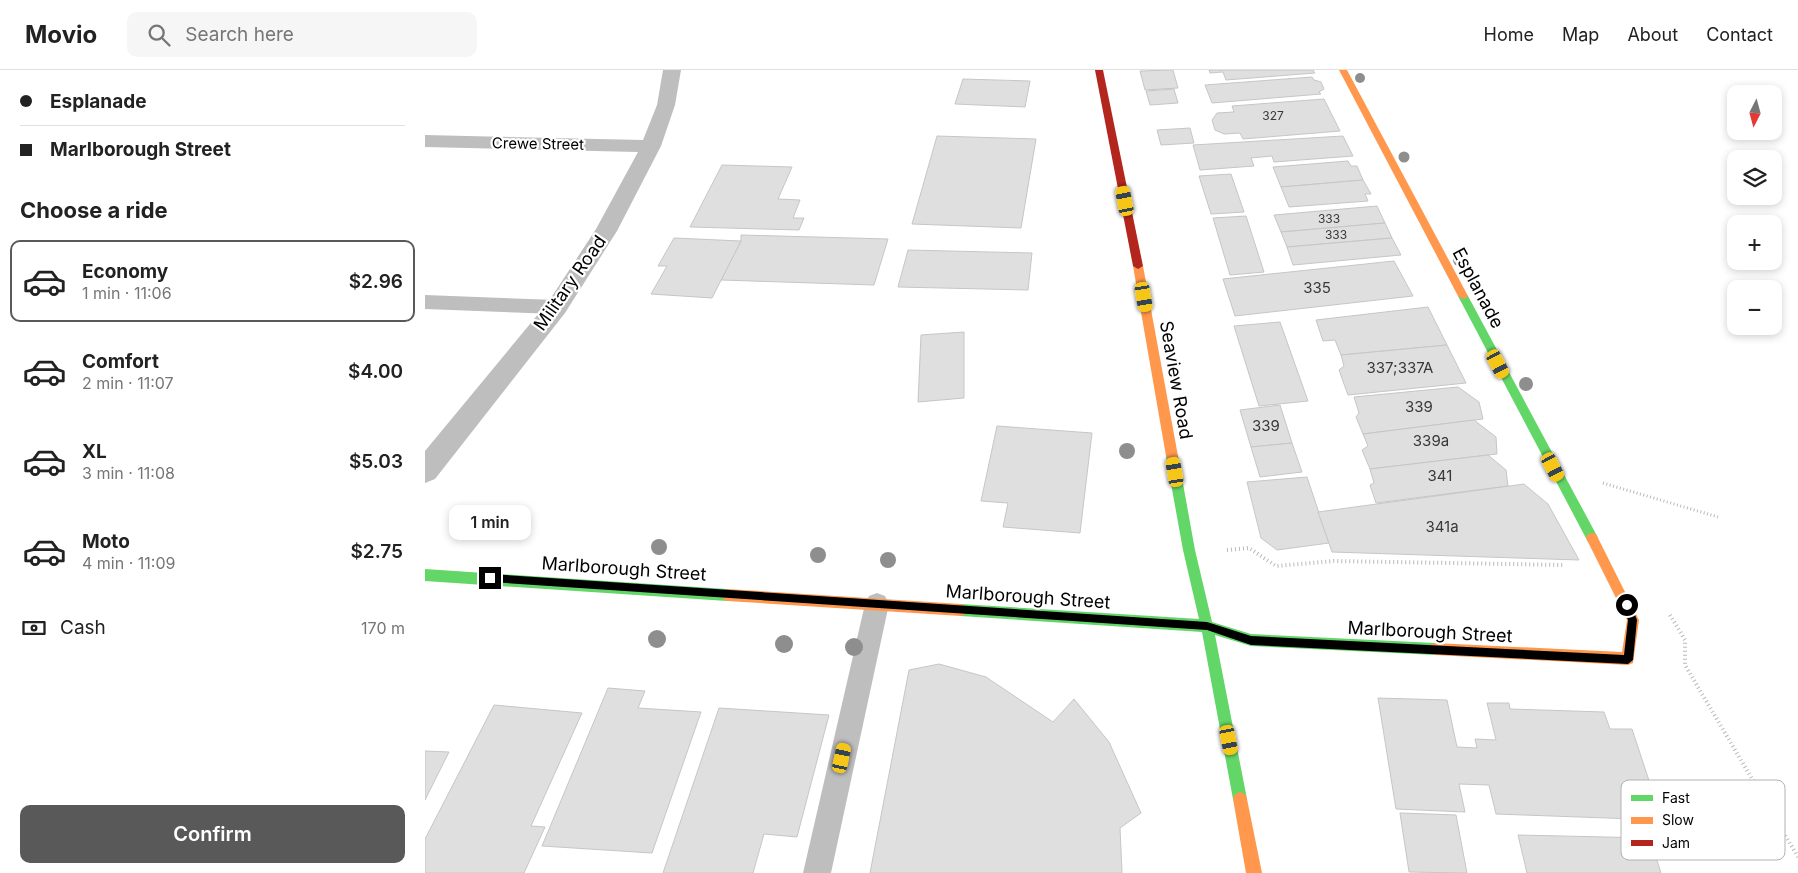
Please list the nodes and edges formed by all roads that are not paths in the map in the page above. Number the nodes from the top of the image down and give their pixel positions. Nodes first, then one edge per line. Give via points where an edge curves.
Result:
1 (672, 70) edge
2 (1099, 70) edge
3 (1343, 70) edge
4 (425, 141) edge
5 (651, 146) junction
6 (425, 302) edge
7 (557, 306) junction
8 (425, 471) edge
9 (425, 575) edge
10 (877, 604) junction
11 (1207, 626) junction
12 (1628, 660) joint
13 (817, 873) edge
14 (1254, 873) edge

1 - 5 street, Military Road via 667,106
2 - 11 street, Seaview Road via 1137,258 1189,550
3 - 12 street, Esplanade via 1627,605 1633,620
4 - 5 street, Crewe Street
5 - 7 street, Military Road via 606,231
6 - 7 lane
7 - 8 street, Military Road
9 - 10 street, Marlborough Street
10 - 11 street, Marlborough Street
10 - 13 lane
11 - 12 street, Marlborough Street via 1251,640
11 - 14 street, Seaview Road

